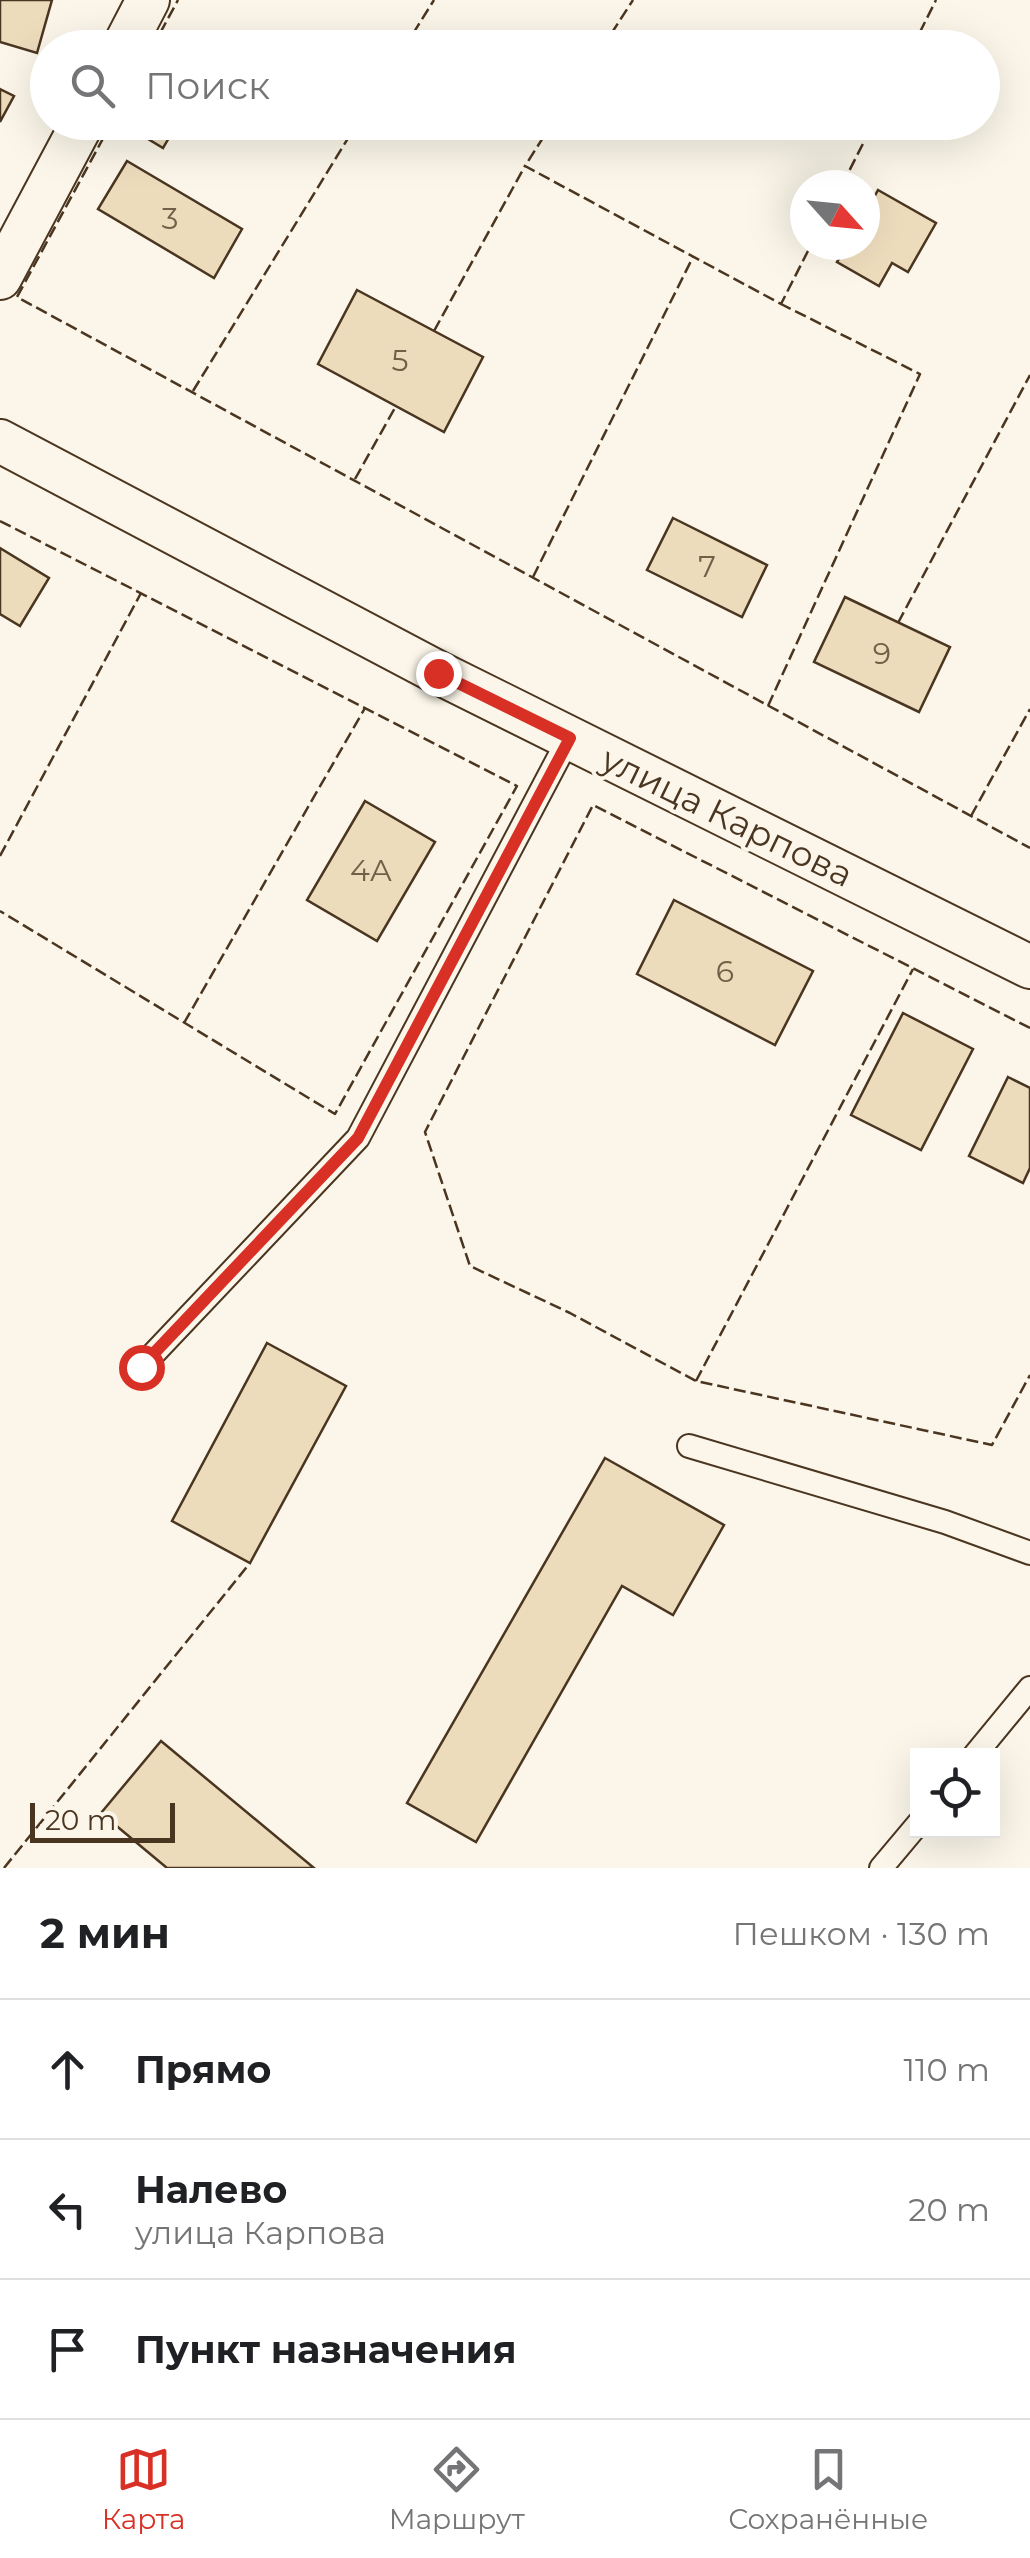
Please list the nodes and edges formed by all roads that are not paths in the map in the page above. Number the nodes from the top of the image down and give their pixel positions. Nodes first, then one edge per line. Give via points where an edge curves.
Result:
1 (148, 0) edge
2 (132, 30) edge
3 (73, 140) edge
4 (0, 278) edge
5 (0, 442) edge
6 (570, 738) junction
7 (1030, 967) edge
8 (141, 1367) dead end
9 (689, 1446) dead end
10 (1030, 1553) edge
11 (1030, 1688) edge
12 (981, 1748) edge
13 (910, 1833) edge
14 (880, 1868) edge

1 - 2 street
3 - 4 street
5 - 6 street, улица Карпова
6 - 7 street, улица Карпова
6 - 8 lane via 358,1138
9 - 10 lane
11 - 12 lane
13 - 14 lane

